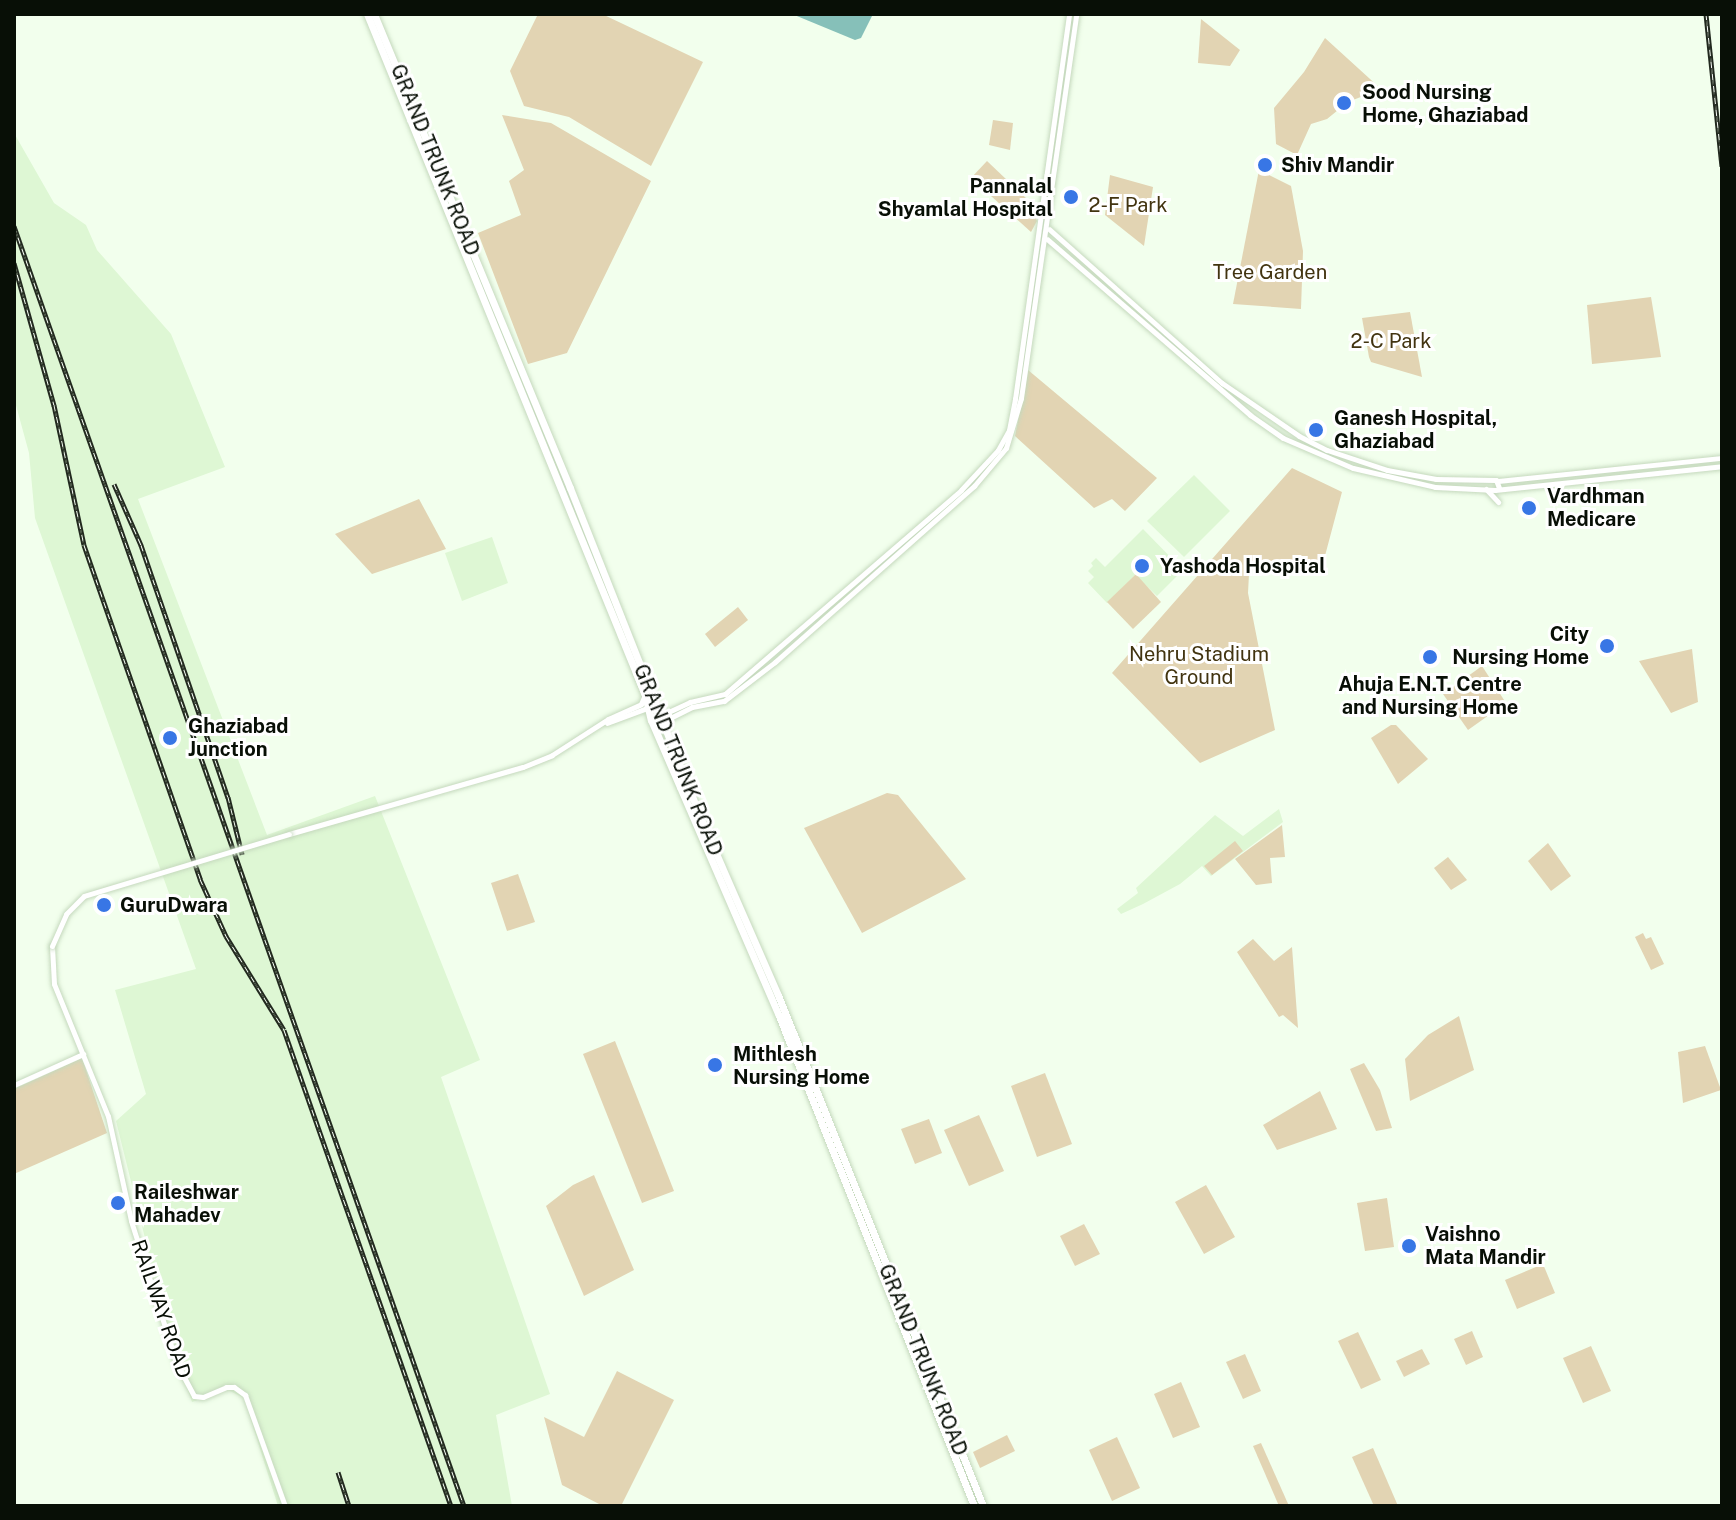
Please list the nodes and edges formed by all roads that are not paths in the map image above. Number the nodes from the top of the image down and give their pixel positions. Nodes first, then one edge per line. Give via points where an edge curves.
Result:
1 (367, 14) edge
2 (374, 14) edge
3 (1069, 14) edge
4 (1076, 14) edge
5 (1042, 221) junction
6 (1048, 229) junction
7 (1040, 233) junction
8 (1046, 239) junction
9 (515, 356) junction
10 (507, 360) junction
11 (1722, 458) edge
12 (1722, 466) edge
13 (1515, 482) junction
14 (1497, 485) junction
15 (1486, 489) junction
16 (1498, 502) dead end
17 (645, 693) junction
18 (652, 706) junction
19 (662, 719) junction
20 (607, 723) junction
21 (653, 723) junction
22 (83, 1054) junction
23 (14, 1085) edge
24 (285, 1506) edge
25 (974, 1506) edge
26 (983, 1506) edge

1 - 10 highway, GRAND TRUNK ROAD
2 - 9 highway, GRAND TRUNK ROAD
3 - 5 street
4 - 6 street
5 - 6 street
5 - 7 street
6 - 8 street
6 - 14 street via 1222,383 1299,436 1348,458 1409,475
7 - 8 street
7 - 19 street via 1013,411 994,457 725,694 696,700
8 - 15 street via 1194,370 1283,438 1394,479
8 - 19 street via 1019,412 998,461 775,662 719,703
9 - 10 highway
9 - 18 highway, GRAND TRUNK ROAD
10 - 17 highway, GRAND TRUNK ROAD
11 - 13 street
12 - 13 street
13 - 14 street
14 - 15 street
15 - 16 street
17 - 18 highway, GRAND TRUNK ROAD
17 - 20 street via 641,704
18 - 19 highway, GRAND TRUNK ROAD
18 - 20 street
18 - 21 highway, GRAND TRUNK ROAD
19 - 21 street
19 - 26 highway, GRAND TRUNK ROAD
20 - 22 street, RAILWAY ROAD, bridge via 552,755 491,779 84,896 66,914 52,946 60,996
21 - 25 highway, GRAND TRUNK ROAD via 779,1016
22 - 23 street
22 - 24 street, RAILWAY ROAD via 108,1116 131,1221 177,1364 194,1396 226,1387 245,1395

